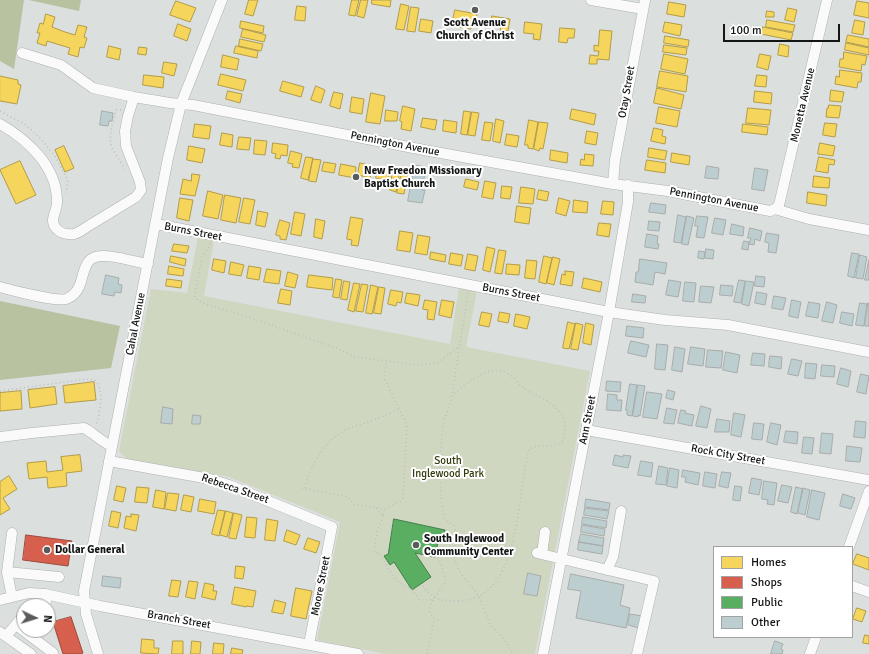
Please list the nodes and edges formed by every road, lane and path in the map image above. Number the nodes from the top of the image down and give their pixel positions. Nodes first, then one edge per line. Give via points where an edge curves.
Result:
1 (222, 0) edge
2 (591, 0) edge
3 (827, 0) edge
4 (644, 4) edge
5 (22, 53) dead end
6 (134, 97) junction
7 (181, 104) junction
8 (123, 109) dead end
9 (0, 111) edge
10 (0, 124) edge
11 (126, 170) dead end
12 (613, 184) junction
13 (628, 185) junction
14 (65, 196) dead end
15 (776, 209) junction
16 (156, 224) junction
17 (869, 230) edge
18 (211, 235) junction
19 (148, 264) junction
20 (470, 285) junction
21 (0, 287) edge
22 (609, 312) junction
23 (460, 346) junction
24 (869, 352) edge
25 (387, 361) junction
26 (0, 390) edge
27 (453, 395) junction
28 (399, 409) junction
29 (586, 430) junction
30 (93, 434) junction
31 (0, 437) edge
32 (112, 446) junction
33 (109, 461) junction
34 (869, 480) edge
35 (869, 491) edge
36 (376, 508) junction
37 (385, 509) junction
38 (621, 511) dead end
39 (383, 516) junction
40 (332, 528) joint
41 (546, 532) dead end
42 (12, 533) dead end
43 (849, 546) edge
44 (438, 557) dead end
45 (561, 559) junction
46 (607, 570) junction
47 (7, 572) junction
48 (59, 578) dead end
49 (423, 586) dead end
50 (853, 586) edge
51 (869, 592) edge
52 (47, 594) junction
53 (479, 596) junction
54 (12, 597) junction
55 (434, 597) junction
56 (46, 598) edge
57 (0, 600) edge
58 (432, 600) junction
59 (84, 602) junction
60 (435, 619) junction
61 (441, 622) dead end
62 (16, 625) edge
63 (3, 634) edge
64 (33, 638) edge
65 (816, 638) edge
66 (310, 644) junction
67 (31, 654) edge
68 (52, 654) edge
69 (98, 654) edge
70 (358, 654) edge
71 (427, 654) edge
72 (513, 654) edge
73 (543, 654) edge
74 (637, 654) edge
75 (810, 654) edge

1 - 7 street, Cahal Avenue
2 - 4 street
3 - 15 street, Monetta Avenue
4 - 12 street, Otay Street via 615,160
5 - 6 street, Pennington Avenue via 61,65 93,88
6 - 7 street, Pennington Avenue
6 - 10 street via 125,131 126,146 141,190 136,197 75,234 61,233 55,227 53,220 58,203 57,190 39,155 14,132
7 - 12 street, Pennington Avenue
7 - 16 street, Cahal Avenue
8 - 11 path via 116,110 111,141 113,150
9 - 14 path via 26,125 41,139 68,180
12 - 13 street, Pennington Avenue
13 - 15 street, Pennington Avenue via 770,211
13 - 22 street, Ann Street via 628,202
15 - 17 street, Pennington Avenue via 809,219
16 - 18 street, Burns Street
16 - 19 street, Cahal Avenue
18 - 20 street, Burns Street
18 - 25 path via 210,247 202,258 195,293 198,301 339,349 355,357
19 - 21 street via 104,256 92,258 87,263 78,289 64,299
19 - 32 street, Cahal Avenue
20 - 22 street, Burns Street
20 - 23 path
22 - 24 street, Burns Street via 728,325
22 - 29 street, Ann Street
23 - 25 path via 437,363 417,365
23 - 27 path
25 - 28 path via 385,380
26 - 30 path via 95,380 99,388 100,412
27 - 53 path via 440,449 439,483 444,518 454,526 456,533 455,562
27 - 53 path via 471,379 500,370 558,409 564,418 562,442 549,447 538,446 529,449 508,560 499,577
28 - 36 path via 350,428 334,439 316,460 304,488 348,497 354,504
28 - 37 path via 407,425 403,497 401,501
29 - 34 street, Rock City Street
29 - 45 street, Ann Street
30 - 31 street via 84,428
30 - 32 street
32 - 33 street, Cahal Avenue
33 - 40 street, Rebecca Street via 210,479
33 - 59 street, Cahal Avenue
35 - 43 street
36 - 37 path
36 - 39 path
37 - 39 path
38 - 46 street via 613,557
39 - 58 path via 374,552 379,553 400,583 412,590 417,598
40 - 66 street, Moore Street
41 - 45 street via 539,554
42 - 47 street
44 - 55 path via 446,579
45 - 46 street
45 - 73 street, Ann Street
46 - 74 street via 654,581
47 - 48 street
47 - 54 street
49 - 55 path
50 - 51 street
52 - 54 street, Branch Street via 29,593
52 - 56 street
52 - 59 street, Branch Street
53 - 55 path via 460,601
53 - 72 path via 490,624
54 - 57 street, Branch Street
55 - 58 path
58 - 60 path via 430,609
59 - 66 street, Branch Street
59 - 69 street, Cahal Avenue
60 - 61 path
60 - 71 path
62 - 63 street
63 - 67 street
64 - 68 street
65 - 75 street
66 - 70 street, Branch Street

